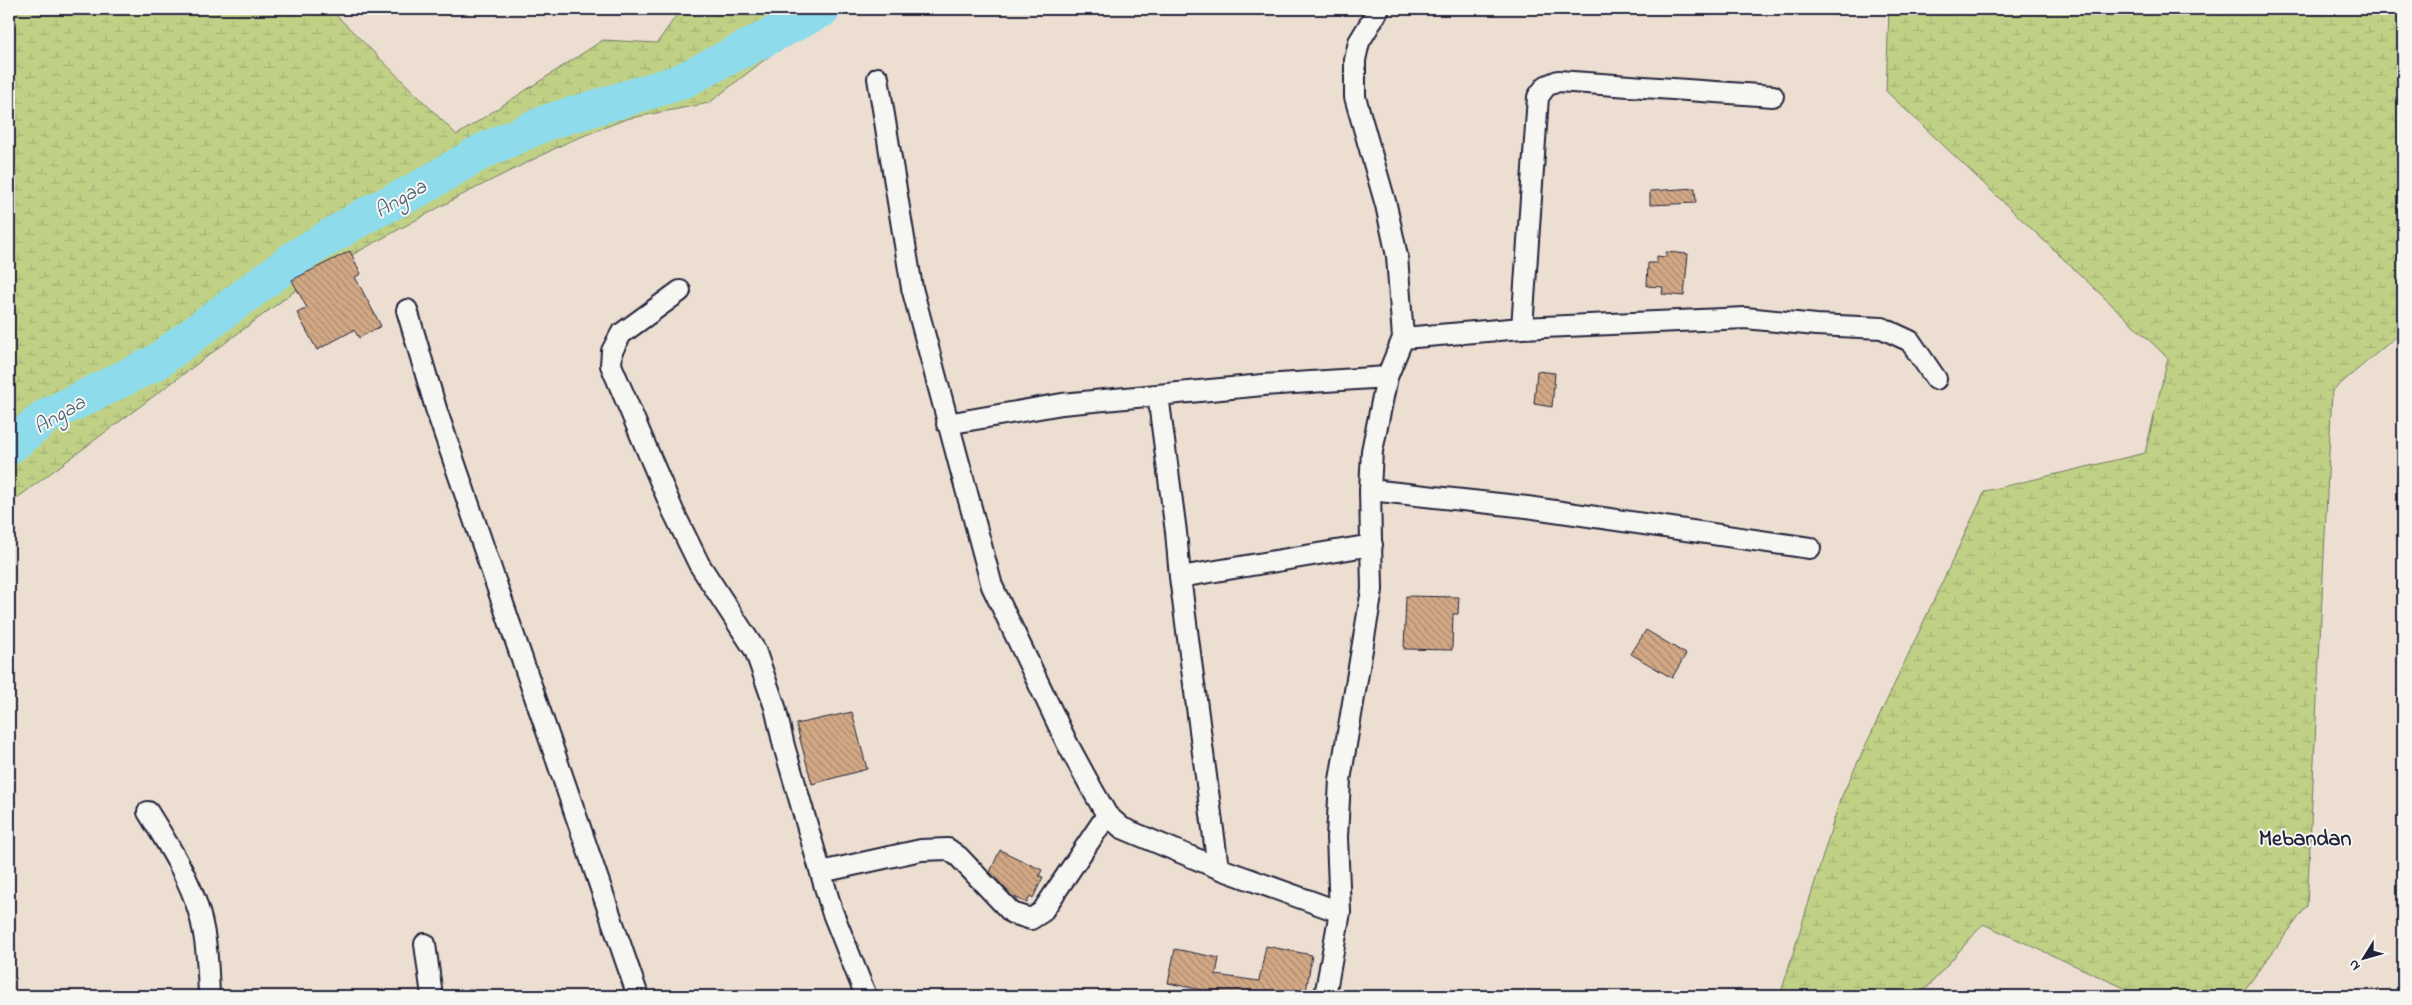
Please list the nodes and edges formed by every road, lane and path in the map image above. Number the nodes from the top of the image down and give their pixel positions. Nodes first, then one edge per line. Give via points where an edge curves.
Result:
1 (1379, 9) edge
2 (878, 78) dead end
3 (1773, 96) dead end
4 (680, 291) dead end
5 (406, 310) dead end
6 (1522, 328) junction
7 (1403, 338) junction
8 (1388, 377) junction
9 (1936, 379) dead end
10 (1158, 395) junction
11 (947, 424) junction
12 (1370, 490) junction
13 (1372, 545) junction
14 (1810, 548) dead end
15 (1180, 577) junction
16 (148, 812) dead end
17 (1107, 815) junction
18 (1218, 868) junction
19 (821, 872) junction
20 (1340, 912) junction
21 (425, 944) dead end
22 (209, 996) edge
23 (432, 996) edge
24 (638, 996) edge
25 (866, 996) edge
26 (1325, 996) edge

1 - 7 street via 1359,42 1354,68 1355,97 1397,256
2 - 11 street via 912,288
3 - 6 street via 1558,81 1546,86 1538,97
4 - 19 street via 621,334 612,351 611,365 699,564 756,650
5 - 24 street via 437,412
6 - 7 street
6 - 9 street via 1745,318 1882,328 1910,341
7 - 8 street
8 - 10 street
8 - 12 street via 1372,451
10 - 11 street via 1062,404
10 - 15 street
11 - 17 street via 992,586 1067,743
12 - 13 street
12 - 14 street via 1527,507
13 - 15 street
13 - 20 street via 1372,590 1340,780 1337,837
15 - 18 street
16 - 22 street via 188,884 199,912 208,956
17 - 18 street via 1122,828
17 - 19 street via 1042,912 1031,919 1012,913 948,849 921,850
18 - 20 street
19 - 25 street via 832,911
20 - 26 street
21 - 23 street

